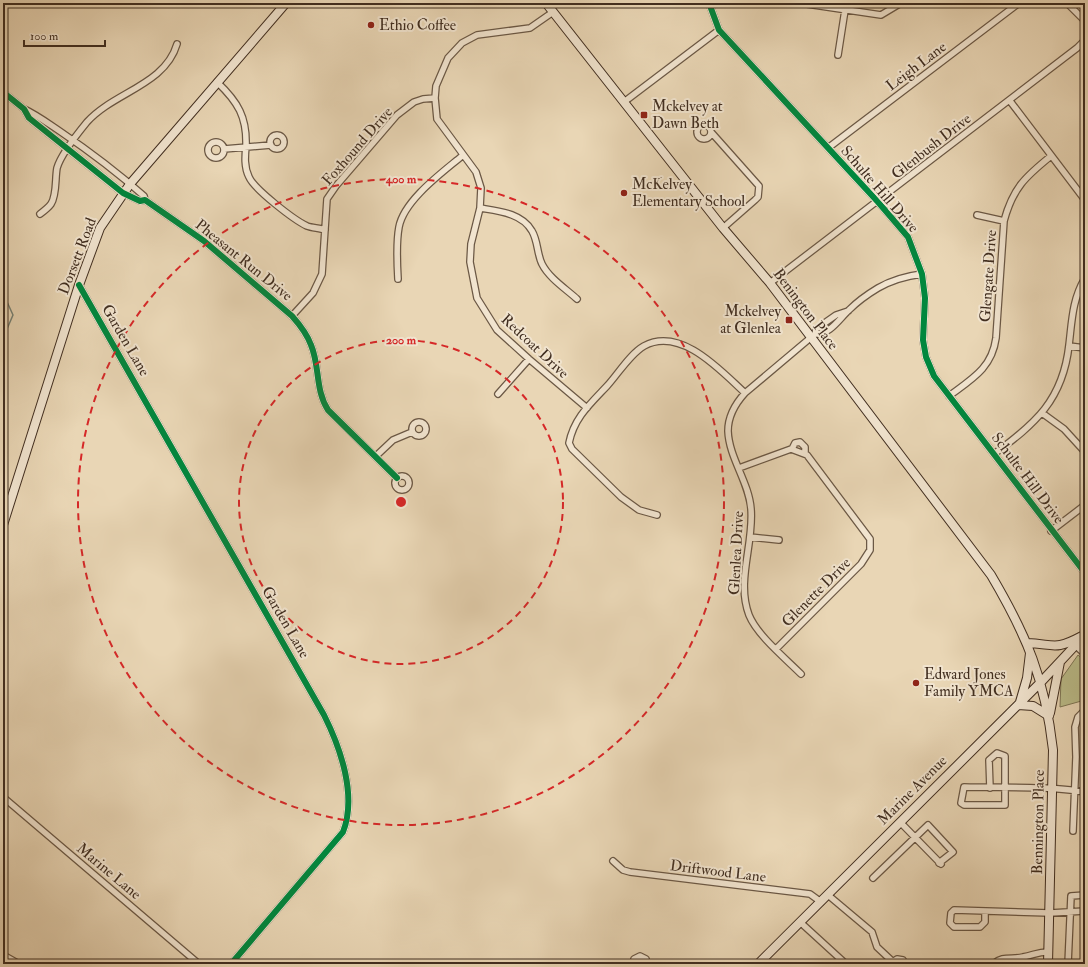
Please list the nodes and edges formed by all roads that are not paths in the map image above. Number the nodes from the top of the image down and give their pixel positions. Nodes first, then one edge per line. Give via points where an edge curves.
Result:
1 (286, 3) edge
2 (546, 3) edge
3 (709, 3) edge
4 (800, 3) edge
5 (901, 3) edge
6 (1019, 3) edge
7 (1067, 3) edge
8 (845, 10) junction
9 (553, 12) junction
10 (1085, 21) edge
11 (719, 30) junction
12 (1085, 40) edge
13 (177, 44) dead end
14 (838, 55) dead end
15 (217, 82) junction
16 (3, 92) edge
17 (434, 98) junction
18 (1010, 100) junction
19 (624, 102) junction
20 (24, 109) junction
21 (712, 132) dead end
22 (73, 140) junction
23 (271, 145) dead end
24 (246, 146) junction
25 (828, 148) junction
26 (68, 149) junction
27 (224, 149) dead end
28 (462, 156) junction
29 (1051, 156) junction
30 (130, 184) junction
31 (123, 193) junction
32 (145, 200) junction
33 (1085, 200) edge
34 (878, 202) junction
35 (480, 208) junction
36 (40, 214) dead end
37 (976, 216) dead end
38 (1004, 221) junction
39 (723, 228) junction
40 (325, 230) junction
41 (922, 274) junction
42 (1085, 278) edge
43 (398, 280) dead end
44 (770, 283) junction
45 (79, 285) junction
46 (577, 300) dead end
47 (292, 316) junction
48 (813, 336) junction
49 (1069, 346) junction
50 (1085, 348) edge
51 (529, 359) junction
52 (745, 393) junction
53 (498, 394) dead end
54 (949, 396) junction
55 (587, 408) junction
56 (1042, 414) junction
57 (412, 432) dead end
58 (792, 449) junction
59 (1085, 452) edge
60 (805, 454) junction
61 (994, 454) junction
62 (376, 456) junction
63 (738, 468) junction
64 (397, 478) dead end
65 (1085, 505) edge
66 (657, 516) dead end
67 (3, 525) edge
68 (1051, 531) junction
69 (750, 537) junction
70 (779, 540) dead end
71 (1085, 573) edge
72 (1085, 635) edge
73 (1029, 646) junction
74 (1076, 646) junction
75 (776, 649) junction
76 (1085, 654) edge
77 (1060, 662) junction
78 (801, 674) dead end
79 (1041, 682) junction
80 (1018, 705) junction
81 (1085, 710) edge
82 (1049, 716) junction
83 (990, 788) junction
84 (1006, 788) junction
85 (1054, 790) junction
86 (1074, 790) junction
87 (1085, 792) edge
88 (3, 796) edge
89 (900, 822) junction
90 (1073, 832) dead end
91 (914, 837) junction
92 (613, 861) dead end
93 (873, 878) dead end
94 (828, 895) junction
95 (1085, 895) edge
96 (821, 902) junction
97 (985, 911) junction
98 (1070, 911) junction
99 (1085, 911) edge
100 (1050, 913) junction
101 (800, 922) junction
102 (1048, 952) junction
103 (3, 955) edge
104 (892, 963) edge
105 (19, 964) edge
106 (199, 964) edge
107 (231, 964) edge
108 (624, 964) edge
109 (633, 964) edge
110 (647, 964) edge
111 (758, 964) edge
112 (846, 964) edge
113 (905, 964) edge
114 (993, 964) edge
115 (1048, 964) edge
116 (1068, 964) edge

1 - 15 main road, Dorsett Road
2 - 9 main road, Benington Place
3 - 11 street, Schulte Hill Drive
4 - 8 street
5 - 8 street via 881,15
6 - 25 street, Leigh Lane
7 - 10 street
8 - 14 street
9 - 17 street, Redcoat Drive via 530,28 477,35 462,43 448,58 436,86
9 - 19 main road, Benington Place
11 - 19 street
11 - 25 street, Schulte Hill Drive
12 - 18 street, Glenbush Drive
13 - 22 street via 174,56 154,76 104,107 87,122
15 - 24 street via 230,93 242,112
15 - 30 main road, Dorsett Road
16 - 20 street, Pheasant Run Drive
17 - 28 street, Redcoat Drive via 437,119
17 - 40 street, Foxhound Drive via 414,102 397,115 336,186 325,206
18 - 29 street
18 - 34 street, Glenbush Drive
19 - 39 main road, Benington Place
20 - 22 street, Pheasant Run Drive
20 - 26 street, Pheasant Run Drive via 29,118
21 - 39 street via 759,186 758,197
22 - 26 street
22 - 30 street, Pheasant Run Drive
23 - 24 street
24 - 27 street
24 - 40 street via 246,167 255,185 268,198 308,226
25 - 34 street, Schulte Hill Drive
26 - 31 street, Pheasant Run Drive
26 - 36 street via 58,166 52,203
28 - 35 street, Redcoat Drive via 476,172 481,188
28 - 43 street via 430,183 404,215 399,226
29 - 33 street
29 - 38 street, Glengate Drive via 1022,181 1013,196
30 - 31 main road, Dorsett Road
30 - 32 street, Pheasant Run Drive via 144,196
31 - 32 street, Pheasant Run Drive via 140,201
31 - 45 main road, Dorsett Road via 100,228
32 - 47 street, Pheasant Run Drive via 204,241
34 - 41 street, Schulte Hill Drive via 908,237
34 - 44 street, Glenbush Drive
35 - 46 street via 510,214 522,220 532,231 544,267
35 - 51 street, Redcoat Drive via 471,244 470,262 477,298 497,330
37 - 38 street
38 - 54 street, Glengate Drive via 995,347 985,368
39 - 44 main road, Benington Place
40 - 47 street, Foxhound Drive via 322,274 313,293
41 - 48 street, Glenlea Drive via 898,279 878,288 848,311 842,312 816,329
41 - 54 street, Schulte Hill Drive via 925,298 923,340 926,358 934,376
42 - 49 street via 1075,299
44 - 48 main road, Benington Place
45 - 67 main road, Dorsett Road
45 - 107 street, Garden Lane via 324,714 334,734 342,763 348,807 343,832
47 - 62 street, Pheasant Run Drive via 312,346 324,403 333,417
48 - 52 street, Glenlea Drive
48 - 73 main road, Benington Place via 991,575
49 - 50 street
49 - 56 street via 1056,391
51 - 53 street
51 - 55 street, Redcoat Drive
52 - 55 street via 713,364 689,347 667,341 644,346
52 - 63 street, Glenlea Drive via 736,404 729,422 730,443
54 - 61 street, Schulte Hill Drive
55 - 66 street via 572,430 569,443 572,449 621,497 639,510
56 - 59 street via 1064,429
56 - 61 street via 1031,426
57 - 62 street via 393,440
58 - 60 street
58 - 60 street via 795,442 800,442 806,447
58 - 63 street
60 - 75 street, Glenette Drive via 810,457 866,532 870,539 870,550 861,564
61 - 68 street, Schulte Hill Drive
62 - 64 street, Pheasant Run Drive
63 - 69 street, Glenlea Drive via 752,510
65 - 68 street
68 - 71 street, Schulte Hill Drive
69 - 70 street
69 - 75 street, Glenlea Drive via 744,585 746,608 762,634
72 - 73 main road via 1066,645
72 - 74 main road, Marine Avenue
73 - 79 main road, Benington Place
73 - 80 main road via 1027,678
74 - 76 street
74 - 77 main road, Marine Avenue
75 - 78 street, Glenlea Drive
77 - 79 main road, Marine Avenue
77 - 82 main road
79 - 80 main road, Marine Avenue
79 - 82 main road, Bennington Place
80 - 82 main road via 1033,706
80 - 89 main road, Marine Avenue
81 - 86 street via 1078,717 1075,727
82 - 85 main road, Bennington Place
83 - 84 street
83 - 84 street via 989,760 997,753 1005,756
83 - 84 street via 964,787 961,802 964,805 1005,805
84 - 85 street
85 - 86 street
85 - 100 main road, Bennington Place
86 - 87 street
86 - 90 street
88 - 106 street, Marine Lane
89 - 91 street
89 - 94 main road, Marine Avenue
91 - 91 street via 940,864 953,852 928,825
91 - 93 street
92 - 96 street, Driftwood Lane via 623,870 630,872 810,894
94 - 96 main road, Marine Avenue
94 - 104 street via 872,932 877,947
95 - 98 street via 1071,896
96 - 101 main road, Marine Avenue
97 - 97 street via 953,910 950,923 954,927 980,927 985,922
97 - 100 street
98 - 99 street
98 - 100 street
98 - 116 street
100 - 102 main road, Bennington Place
101 - 111 main road, Marine Avenue
101 - 112 street
102 - 114 street via 1005,958
102 - 115 main road, Bennington Place
103 - 105 street
104 - 113 street via 900,959
108 - 109 street
109 - 110 street via 640,956 646,959

